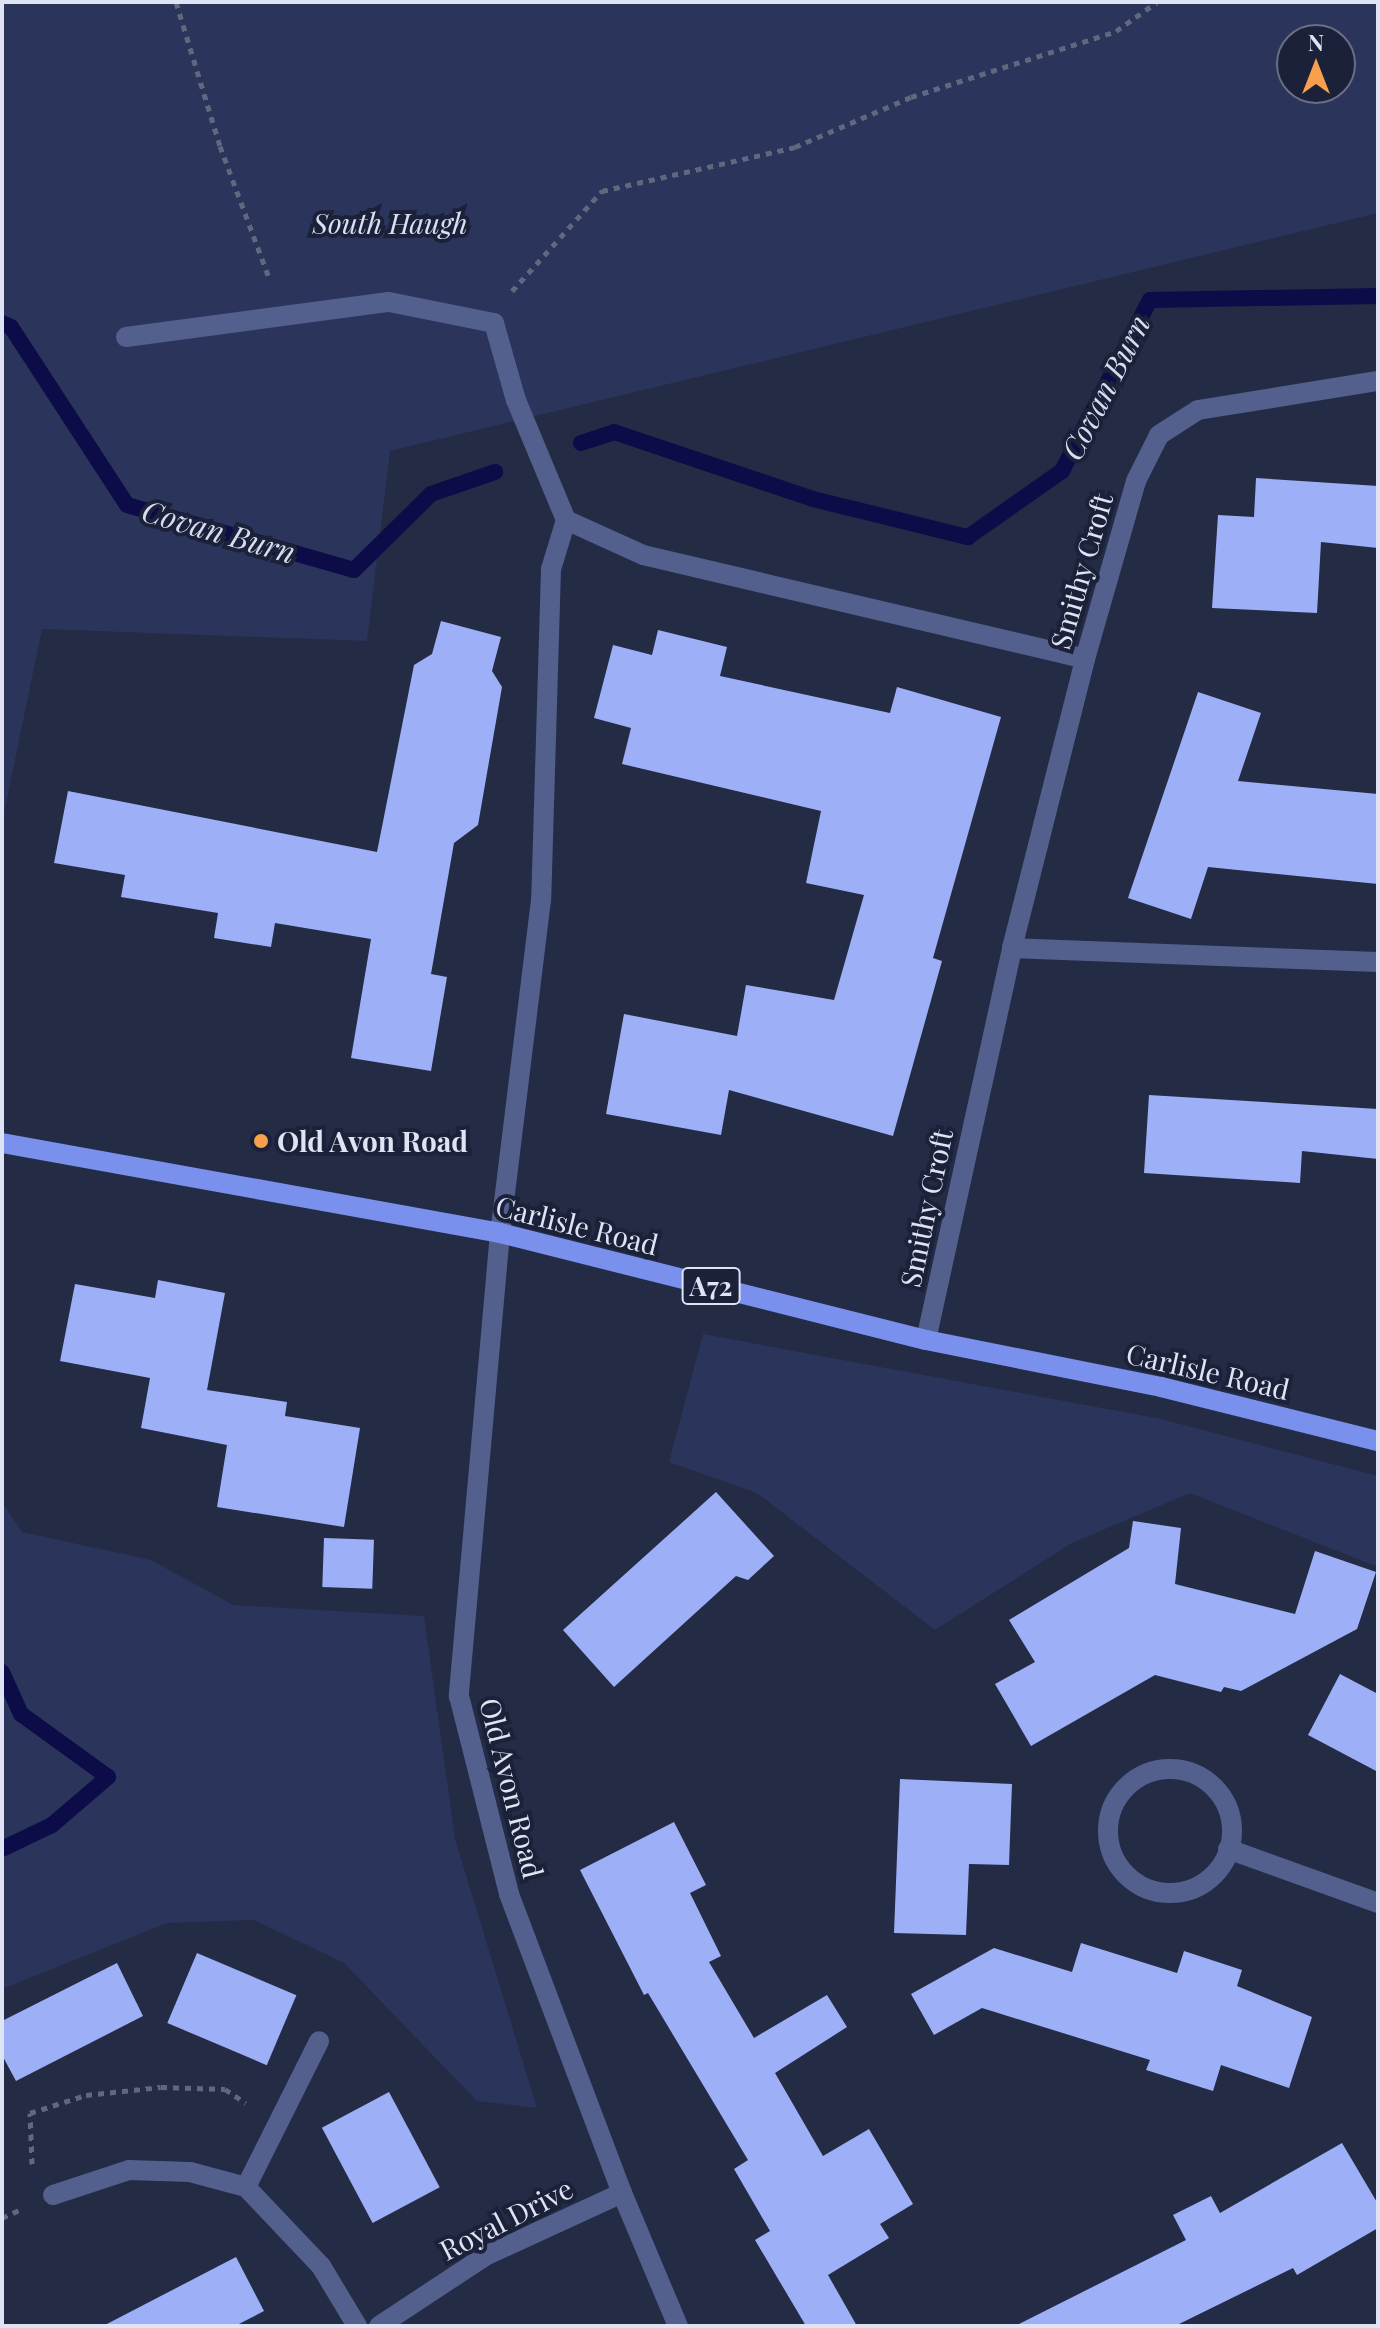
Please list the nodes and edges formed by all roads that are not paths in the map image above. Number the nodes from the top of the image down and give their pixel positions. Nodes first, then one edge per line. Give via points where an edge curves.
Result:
1 (126, 337) dead end
2 (1378, 381) edge
3 (566, 520) junction
4 (1085, 659) junction
5 (1012, 948) junction
6 (1378, 962) edge
7 (2, 1143) edge
8 (500, 1233) junction
9 (926, 1340) junction
10 (1378, 1441) edge
11 (1228, 1849) junction
12 (1378, 1903) edge
13 (319, 2041) dead end
14 (246, 2187) junction
15 (622, 2193) junction
16 (53, 2195) road end
17 (357, 2326) edge
18 (379, 2326) edge
19 (678, 2326) edge

1 - 3 street via 389,302 494,323 516,400
2 - 4 street, Smithy Croft via 1198,410 1159,435 1136,481
3 - 4 street via 643,555
3 - 8 street, Old Avon Road via 551,569 541,900
4 - 5 street, Smithy Croft
5 - 6 street
5 - 9 street, Smithy Croft
7 - 8 main road, Carlisle Road / A72
8 - 9 main road, Carlisle Road / A72
8 - 15 street, Old Avon Road via 459,1696 509,1894
9 - 10 main road, Carlisle Road / A72 via 1161,1387
11 - 11 street via 1231,1821 1224,1801 1193,1774 1173,1769 1133,1781 1110,1814 1111,1854 1137,1884 1156,1892 1195,1888 1212,1877
11 - 12 street
13 - 14 street
14 - 16 street via 190,2172 129,2170
14 - 17 street via 321,2266
15 - 18 street, Royal Drive via 485,2256
15 - 19 street, Old Avon Road

